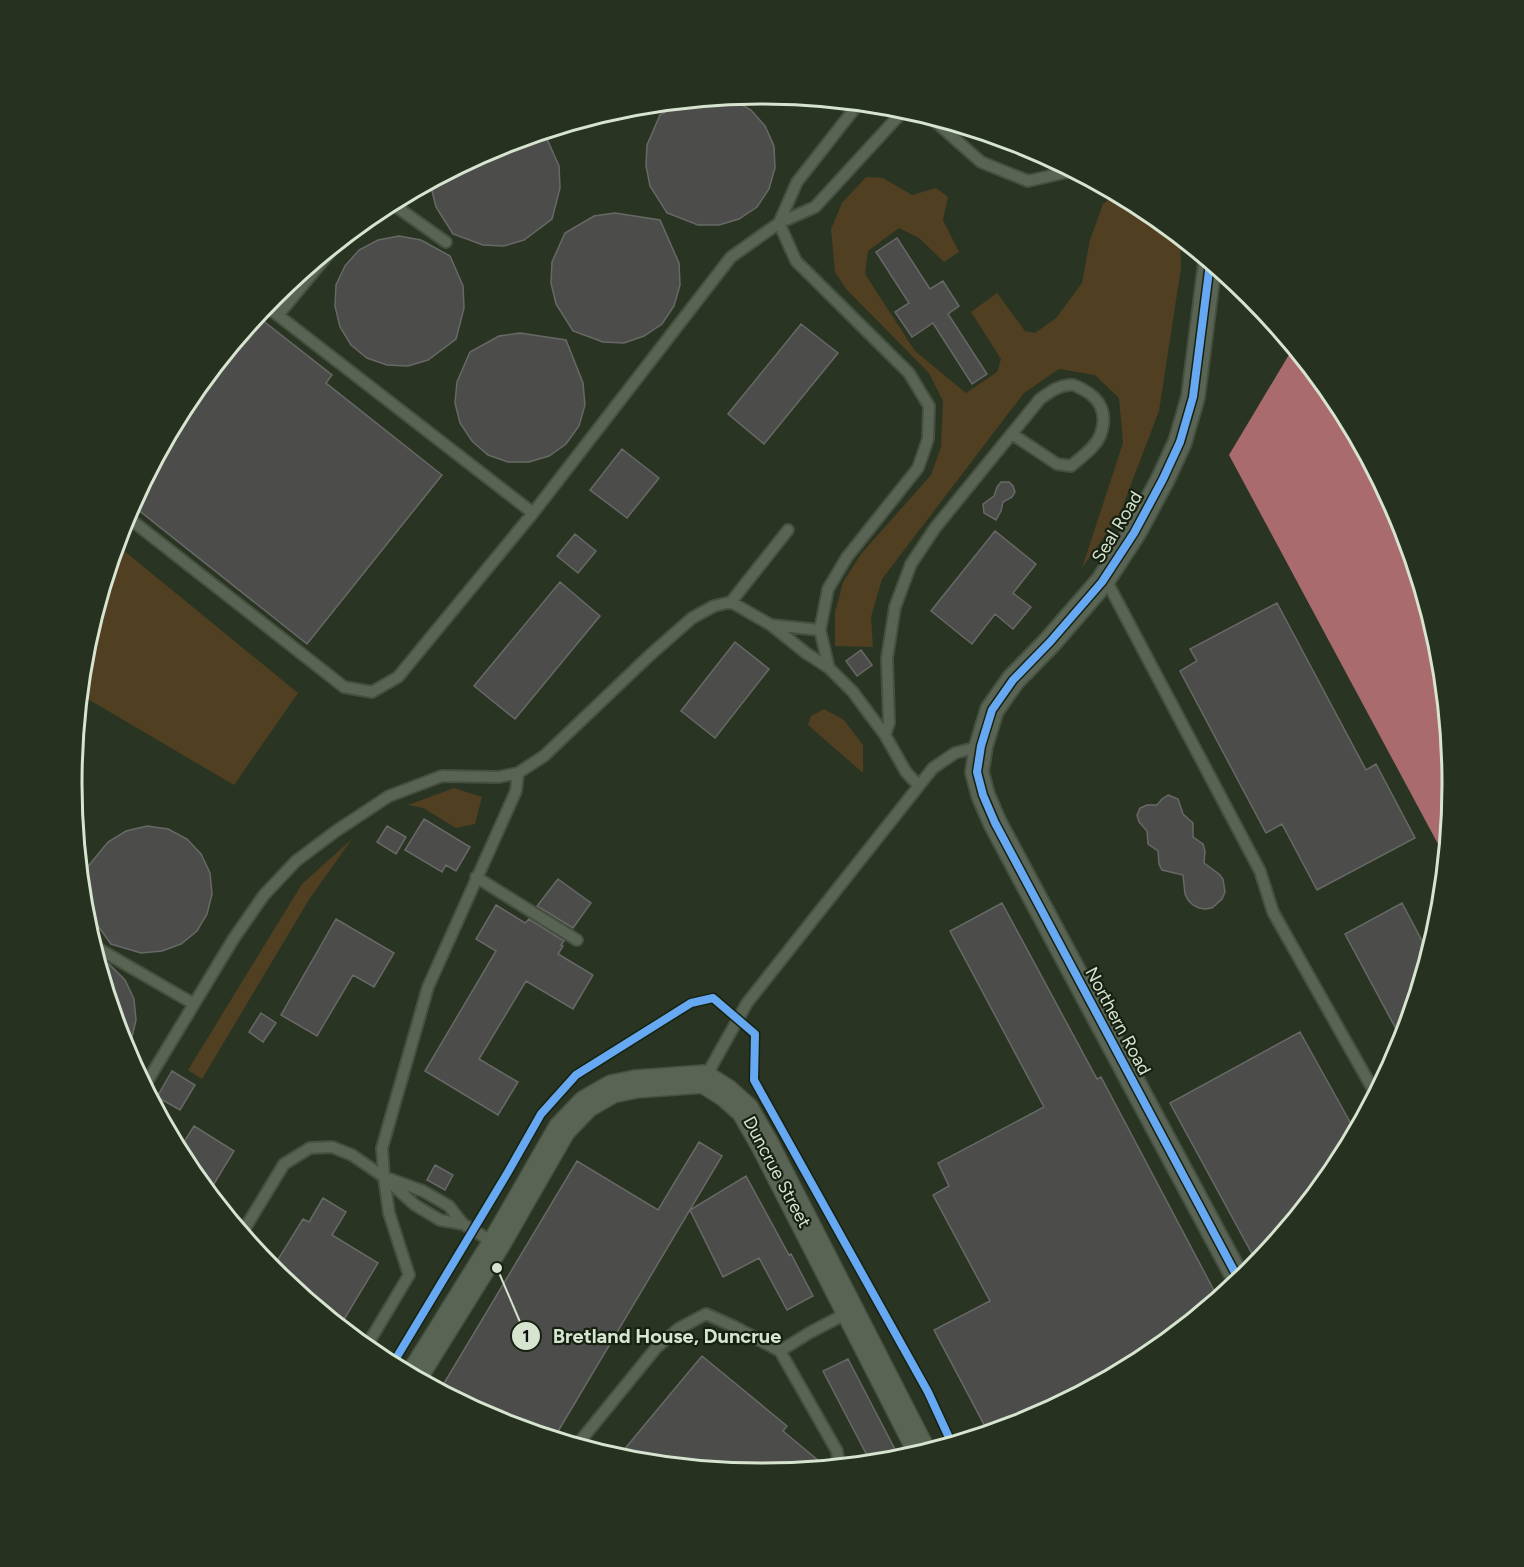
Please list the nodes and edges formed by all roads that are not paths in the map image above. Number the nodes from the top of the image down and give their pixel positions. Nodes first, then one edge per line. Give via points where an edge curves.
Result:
1 (853, 110) edge
2 (897, 118) edge
3 (942, 128) edge
4 (1062, 173) edge
5 (400, 209) edge
6 (779, 223) junction
7 (446, 242) dead end
8 (1209, 272) edge
9 (309, 278) edge
10 (274, 312) edge
11 (278, 315) junction
12 (1012, 434) junction
13 (533, 513) junction
14 (134, 522) edge
15 (788, 530) dead end
16 (1105, 578) junction
17 (731, 602) junction
18 (771, 625) junction
19 (820, 630) junction
20 (829, 668) junction
21 (885, 735) junction
22 (981, 746) junction
23 (977, 772) joint
24 (518, 773) junction
25 (918, 786) junction
26 (476, 877) junction
27 (577, 940) dead end
28 (104, 952) edge
29 (194, 1004) junction
30 (150, 1078) edge
31 (705, 1079) junction
32 (1371, 1084) edge
33 (384, 1177) junction
34 (463, 1224) junction
35 (246, 1226) edge
36 (496, 1244) junction
37 (1234, 1271) edge
38 (850, 1311) junction
39 (371, 1339) edge
40 (780, 1351) junction
41 (418, 1369) edge
42 (582, 1439) edge
43 (918, 1445) edge
44 (838, 1458) edge

1 - 6 lane via 797,182
2 - 6 lane via 815,207
3 - 4 lane via 981,162 1029,181
5 - 7 lane
6 - 13 lane via 731,257
6 - 19 lane via 796,261 909,373 929,406 928,439 918,468 847,557 828,589
8 - 16 street, Seal Road via 1193,396 1180,442
9 - 11 lane
10 - 11 lane
11 - 13 lane
12 - 12 lane via 1040,399 1057,387 1072,384 1100,403 1104,419 1100,436 1071,466 1057,464
12 - 21 lane via 934,528 911,564 896,607 886,658 889,723
13 - 14 lane via 398,677 372,692 344,687
15 - 17 lane
16 - 22 street, Seal Road via 1013,680 992,710
16 - 32 lane via 1260,871 1273,912
17 - 18 lane
17 - 24 lane via 692,618 544,756
18 - 19 lane
18 - 20 lane
19 - 20 lane
20 - 21 lane via 853,692
21 - 25 lane
22 - 23 street, Seal Road
22 - 25 lane via 955,753 933,768
23 - 37 street, Northern Road via 995,823
24 - 26 lane via 516,791
24 - 29 lane via 499,777 442,776 389,796 336,831 296,861 264,895
25 - 31 lane via 747,1003
26 - 27 lane
26 - 33 lane via 428,987 382,1148
28 - 29 lane
29 - 30 lane
31 - 36 street via 612,1089 586,1104 562,1129
31 - 38 street, Duncrue Street via 745,1110
33 - 34 lane via 423,1191 449,1206
33 - 34 lane via 415,1205 440,1220
33 - 35 lane via 352,1155 332,1147 310,1148 284,1164
33 - 39 lane via 389,1213 409,1275
34 - 36 lane
36 - 41 street
38 - 40 lane
38 - 43 street, Duncrue Street
40 - 42 lane via 706,1314 678,1329 657,1348
40 - 44 lane

